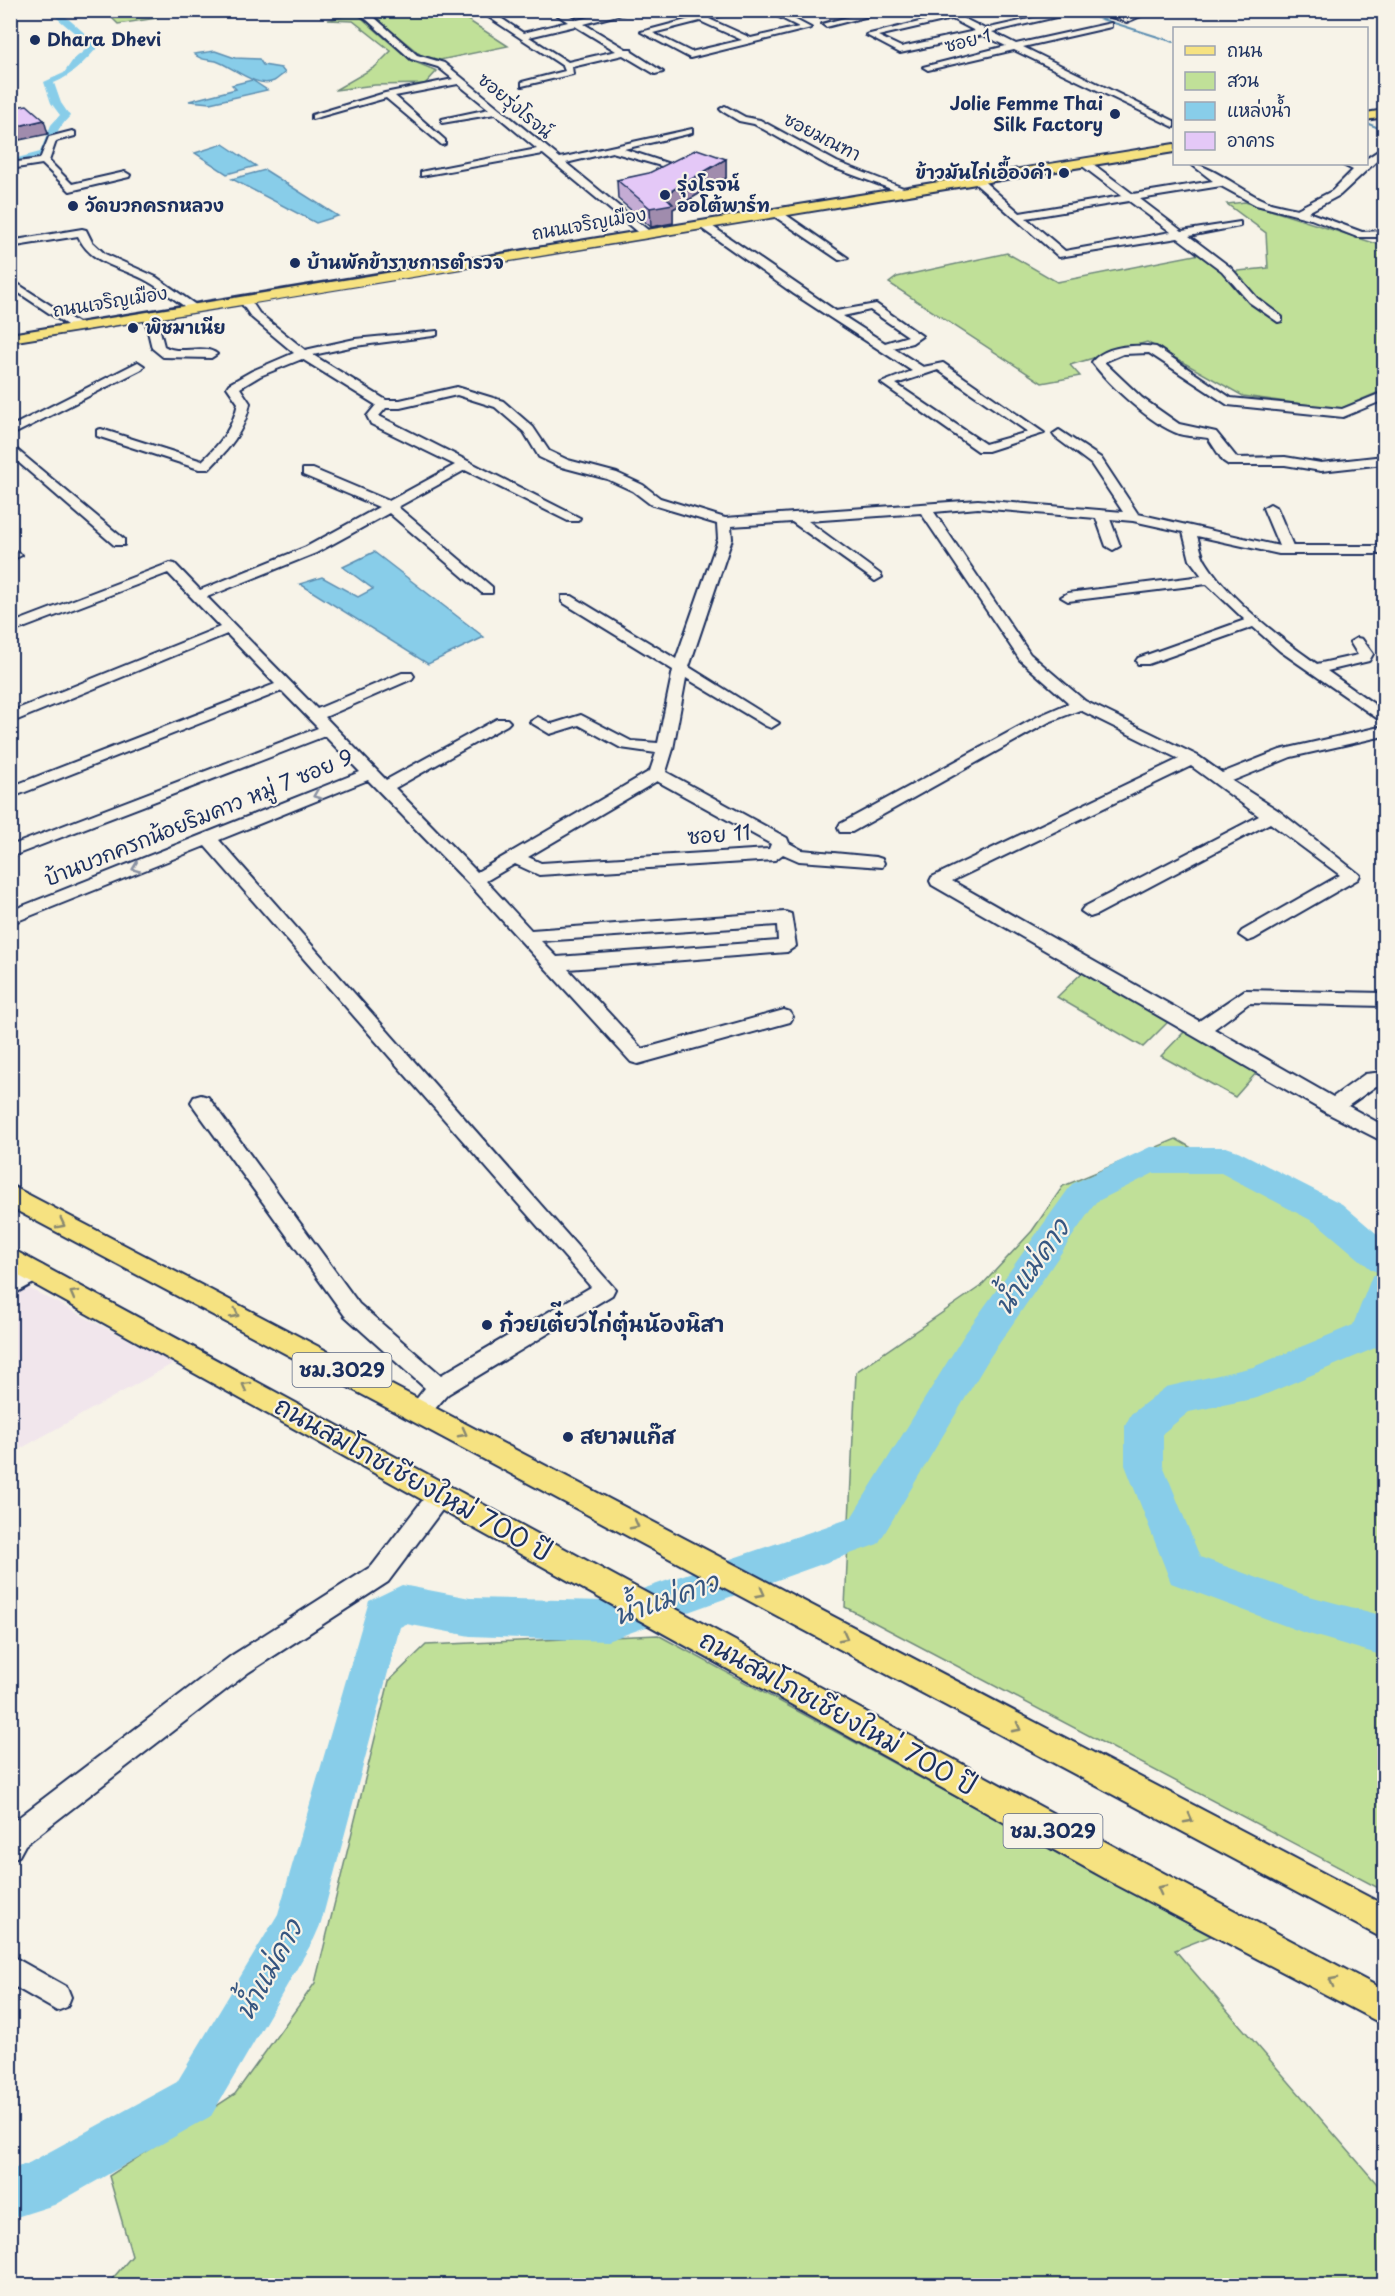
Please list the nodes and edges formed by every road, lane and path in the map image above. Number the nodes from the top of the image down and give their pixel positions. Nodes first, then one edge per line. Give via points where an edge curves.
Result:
1 (360, 10) edge
2 (482, 10) edge
3 (554, 10) edge
4 (632, 10) edge
5 (737, 10) edge
6 (769, 10) edge
7 (888, 10) edge
8 (939, 10) edge
9 (983, 10) edge
10 (1092, 10) edge
11 (1151, 10) edge
12 (1065, 14) dead end
13 (953, 17) junction
14 (702, 19) junction
15 (576, 23) junction
16 (826, 24) dead end
17 (1108, 25) dead end
18 (983, 32) junction
19 (521, 36) junction
20 (750, 41) junction
21 (666, 42) junction
22 (645, 47) dead end
23 (1015, 47) junction
24 (634, 50) dead end
25 (624, 52) junction
26 (567, 65) junction
27 (928, 67) dead end
28 (658, 72) dead end
29 (459, 81) junction
30 (525, 84) dead end
31 (388, 95) junction
32 (725, 109) dead end
33 (496, 111) junction
34 (1384, 114) edge
35 (315, 117) dead end
36 (1368, 117) edge
37 (445, 121) dead end
38 (1173, 124) edge
39 (689, 131) dead end
40 (72, 134) dead end
41 (442, 142) dead end
42 (610, 148) junction
43 (1173, 148) edge
44 (1384, 150) edge
45 (543, 151) junction
46 (44, 161) junction
47 (556, 162) junction
48 (1084, 162) junction
49 (1368, 163) edge
50 (1197, 165) edge
51 (1349, 165) edge
52 (1365, 165) edge
53 (10, 166) edge
54 (1360, 169) junction
55 (678, 170) edge
56 (426, 174) dead end
57 (125, 175) dead end
58 (976, 180) junction
59 (1222, 183) junction
60 (906, 191) junction
61 (1131, 197) junction
62 (775, 213) junction
63 (1298, 213) junction
64 (1019, 216) junction
65 (702, 224) junction
66 (1236, 225) dead end
67 (645, 233) junction
68 (1179, 234) junction
69 (1384, 234) edge
70 (10, 244) edge
71 (843, 258) dead end
72 (10, 282) edge
73 (245, 300) junction
74 (194, 308) junction
75 (150, 315) junction
76 (834, 315) junction
77 (1278, 319) dead end
78 (78, 327) junction
79 (433, 333) dead end
80 (10, 338) edge
81 (884, 347) junction
82 (301, 353) junction
83 (211, 354) dead end
84 (138, 366) dead end
85 (922, 372) junction
86 (1384, 396) edge
87 (382, 404) junction
88 (10, 432) edge
89 (101, 433) dead end
90 (1059, 434) dead end
91 (10, 448) edge
92 (1384, 460) edge
93 (465, 465) junction
94 (308, 472) dead end
95 (388, 506) junction
96 (1270, 508) dead end
97 (926, 510) junction
98 (1101, 513) junction
99 (794, 517) junction
100 (1133, 517) junction
101 (573, 518) dead end
102 (724, 522) junction
103 (1189, 530) junction
104 (119, 542) dead end
105 (1113, 546) dead end
106 (1288, 550) junction
107 (1384, 550) edge
108 (875, 578) dead end
109 (1211, 579) junction
110 (487, 590) dead end
111 (198, 596) junction
112 (1068, 597) dead end
113 (567, 599) dead end
114 (1256, 621) junction
115 (230, 628) junction
116 (10, 629) edge
117 (1357, 642) dead end
118 (1143, 661) dead end
119 (681, 667) junction
120 (1315, 669) junction
121 (407, 676) dead end
122 (285, 685) junction
123 (1080, 704) junction
124 (315, 716) junction
125 (10, 718) edge
126 (1384, 718) edge
127 (502, 722) dead end
128 (538, 722) dead end
129 (771, 723) dead end
130 (328, 729) junction
131 (1384, 731) edge
132 (665, 749) junction
133 (1192, 759) junction
134 (371, 773) junction
135 (657, 774) junction
136 (1222, 779) junction
137 (385, 788) junction
138 (10, 792) edge
139 (1273, 815) junction
140 (846, 828) dead end
141 (208, 839) junction
142 (779, 845) junction
143 (10, 852) edge
144 (515, 857) junction
145 (876, 863) dead end
146 (475, 880) junction
147 (1090, 911) dead end
148 (10, 918) edge
149 (1248, 935) dead end
150 (526, 936) junction
151 (553, 964) junction
152 (1384, 999) edge
153 (784, 1017) dead end
154 (1200, 1030) junction
155 (1384, 1079) edge
156 (201, 1102) dead end
157 (1332, 1107) junction
158 (1384, 1135) edge
159 (10, 1196) edge
160 (10, 1258) edge
161 (36, 1272) junction
162 (10, 1288) edge
163 (440, 1387) junction
164 (419, 1410) junction
165 (440, 1495) junction
166 (10, 1847) edge
167 (1384, 1923) edge
168 (10, 1968) edge
169 (57, 1997) dead end
170 (1384, 2008) edge

1 - 29 street, ซอยรุ่งโรจน์ via 414,57 441,65
2 - 19 street
3 - 15 street
4 - 15 street
5 - 14 street
6 - 20 street via 807,28
7 - 16 street
8 - 13 street
9 - 13 street
10 - 11 street via 1127,19
12 - 18 street
13 - 18 street
13 - 18 street via 870,35 900,50
14 - 20 street
14 - 21 street via 645,32
15 - 19 street
15 - 25 street
17 - 23 street, ซอย 1
18 - 23 street
19 - 26 street
20 - 21 street via 690,55
21 - 22 street
23 - 27 street, ซอย 1
23 - 38 street
24 - 25 street
25 - 26 street
25 - 28 street
26 - 30 street via 570,72
29 - 31 street
29 - 33 street, ซอยรุ่งโรจน์
31 - 35 street
31 - 41 street
32 - 60 street, ซอยมณฑา via 851,172
33 - 37 street
33 - 45 street, ซอยรุ่งโรจน์
34 - 36 main road
39 - 42 street
40 - 46 street via 52,139
42 - 47 street
42 - 55 street
43 - 48 main road, ถนนเจริญเมือง
44 - 49 street
45 - 47 street, ซอยรุ่งโรจน์
45 - 56 street
46 - 53 street
46 - 57 street via 70,188
47 - 67 street, ซอยรุ่งโรจน์
48 - 58 main road, ถนนเจริญเมือง
48 - 61 street
50 - 59 street
51 - 54 street
52 - 54 street
54 - 63 street via 1336,193
58 - 60 main road, ถนนเจริญเมือง
58 - 64 street
59 - 61 street
59 - 63 street via 1260,203
60 - 62 main road, ถนนเจริญเมือง
61 - 64 street
61 - 68 street
62 - 65 main road, ถนนเจริญเมือง
62 - 71 street
63 - 69 street via 1361,235
64 - 68 street via 1063,255
65 - 67 main road, ถนนเจริญเมือง
65 - 76 street
66 - 68 street
67 - 73 main road, ถนนเจริญเมือง
68 - 77 street via 1226,269 1253,300
70 - 74 street via 82,232 86,246 101,257 151,278
72 - 78 street
73 - 74 main road, ถนนเจริญเมือง
73 - 82 street via 255,315
74 - 75 main road, ถนนเจริญเมือง
75 - 78 main road, ถนนเจริญเมือง
75 - 83 street via 158,348 167,354
76 - 81 street
76 - 81 street via 872,306 916,336
78 - 80 main road, ถนนเจริญเมือง
79 - 82 street via 356,340
81 - 85 street
82 - 87 street
82 - 89 street via 260,370 233,387 244,403 241,422 226,446 204,466
84 - 88 street
85 - 85 street via 887,383 983,448 1038,433 939,366
86 - 92 street via 1343,413 1228,401 1158,353 1142,349 1103,357 1098,362 1123,388 1172,425 1187,432 1212,435 1230,461 1285,461 1321,467
87 - 93 street via 373,416 375,421
87 - 102 street via 470,393 499,404 529,430 544,454 612,476 655,501
90 - 100 street via 1096,461
91 - 104 street
93 - 95 street
93 - 101 street
94 - 95 street
95 - 110 street
95 - 111 street via 311,550
96 - 106 street
97 - 98 street via 978,504
97 - 99 street
97 - 123 street via 1025,657
98 - 100 street
98 - 105 street
99 - 102 street
99 - 108 street
100 - 103 street
102 - 119 street via 725,539
103 - 106 street
103 - 109 street via 1197,560
106 - 107 street
109 - 112 street
109 - 114 street
111 - 115 street
111 - 116 street via 170,567
113 - 119 street
114 - 118 street
114 - 120 street
115 - 122 street
115 - 125 street
117 - 120 street via 1366,654 1364,658
119 - 129 street
119 - 132 street
120 - 126 street
121 - 124 street
122 - 124 street
122 - 138 street
123 - 133 street
123 - 140 street via 1044,719
124 - 130 street
127 - 137 street
128 - 132 street via 550,729 581,720 627,745
130 - 134 street
130 - 143 street
131 - 136 street via 1286,753
132 - 135 street
133 - 136 street
133 - 154 street via 939,881
134 - 137 street
134 -> 141 street, บ้านบวกครกน้อยริมคาว หมู่ 7 ซอย 9
135 - 142 street, ซอย 11 via 780,842
135 - 144 street
136 - 139 street
137 - 146 street
139 - 147 street
139 - 149 street via 1352,875
141 -> 148 street, บ้านบวกครกน้อยริมคาว หมู่ 7 ซอย 9
141 - 163 street via 605,1289
142 - 144 street, ซอย 11 via 775,854 539,869
142 - 145 street via 799,855
144 - 146 street
146 - 150 street
150 - 151 street
150 - 151 street via 785,918 787,946
151 - 153 street via 638,1057
152 - 154 street via 1245,996
154 - 157 street
155 - 157 street via 1372,1079
156 - 163 street via 352,1310
157 - 158 street
159 -> 164 main road, ชม.3029
160 - 161 main road, ถนนสมโภชเชียงใหม่ 700 ปี / ชม.3029
161 - 162 street
165 -> 161 main road, ถนนสมโภชเชียงใหม่ 700 ปี / ชม.3029
163 - 164 street
164 -> 167 main road, ชม.3029
165 - 166 street via 380,1574 240,1664 16,1836
170 -> 165 main road, ถนนสมโภชเชียงใหม่ 700 ปี / ชม.3029 via 1129,1873
168 - 169 street

